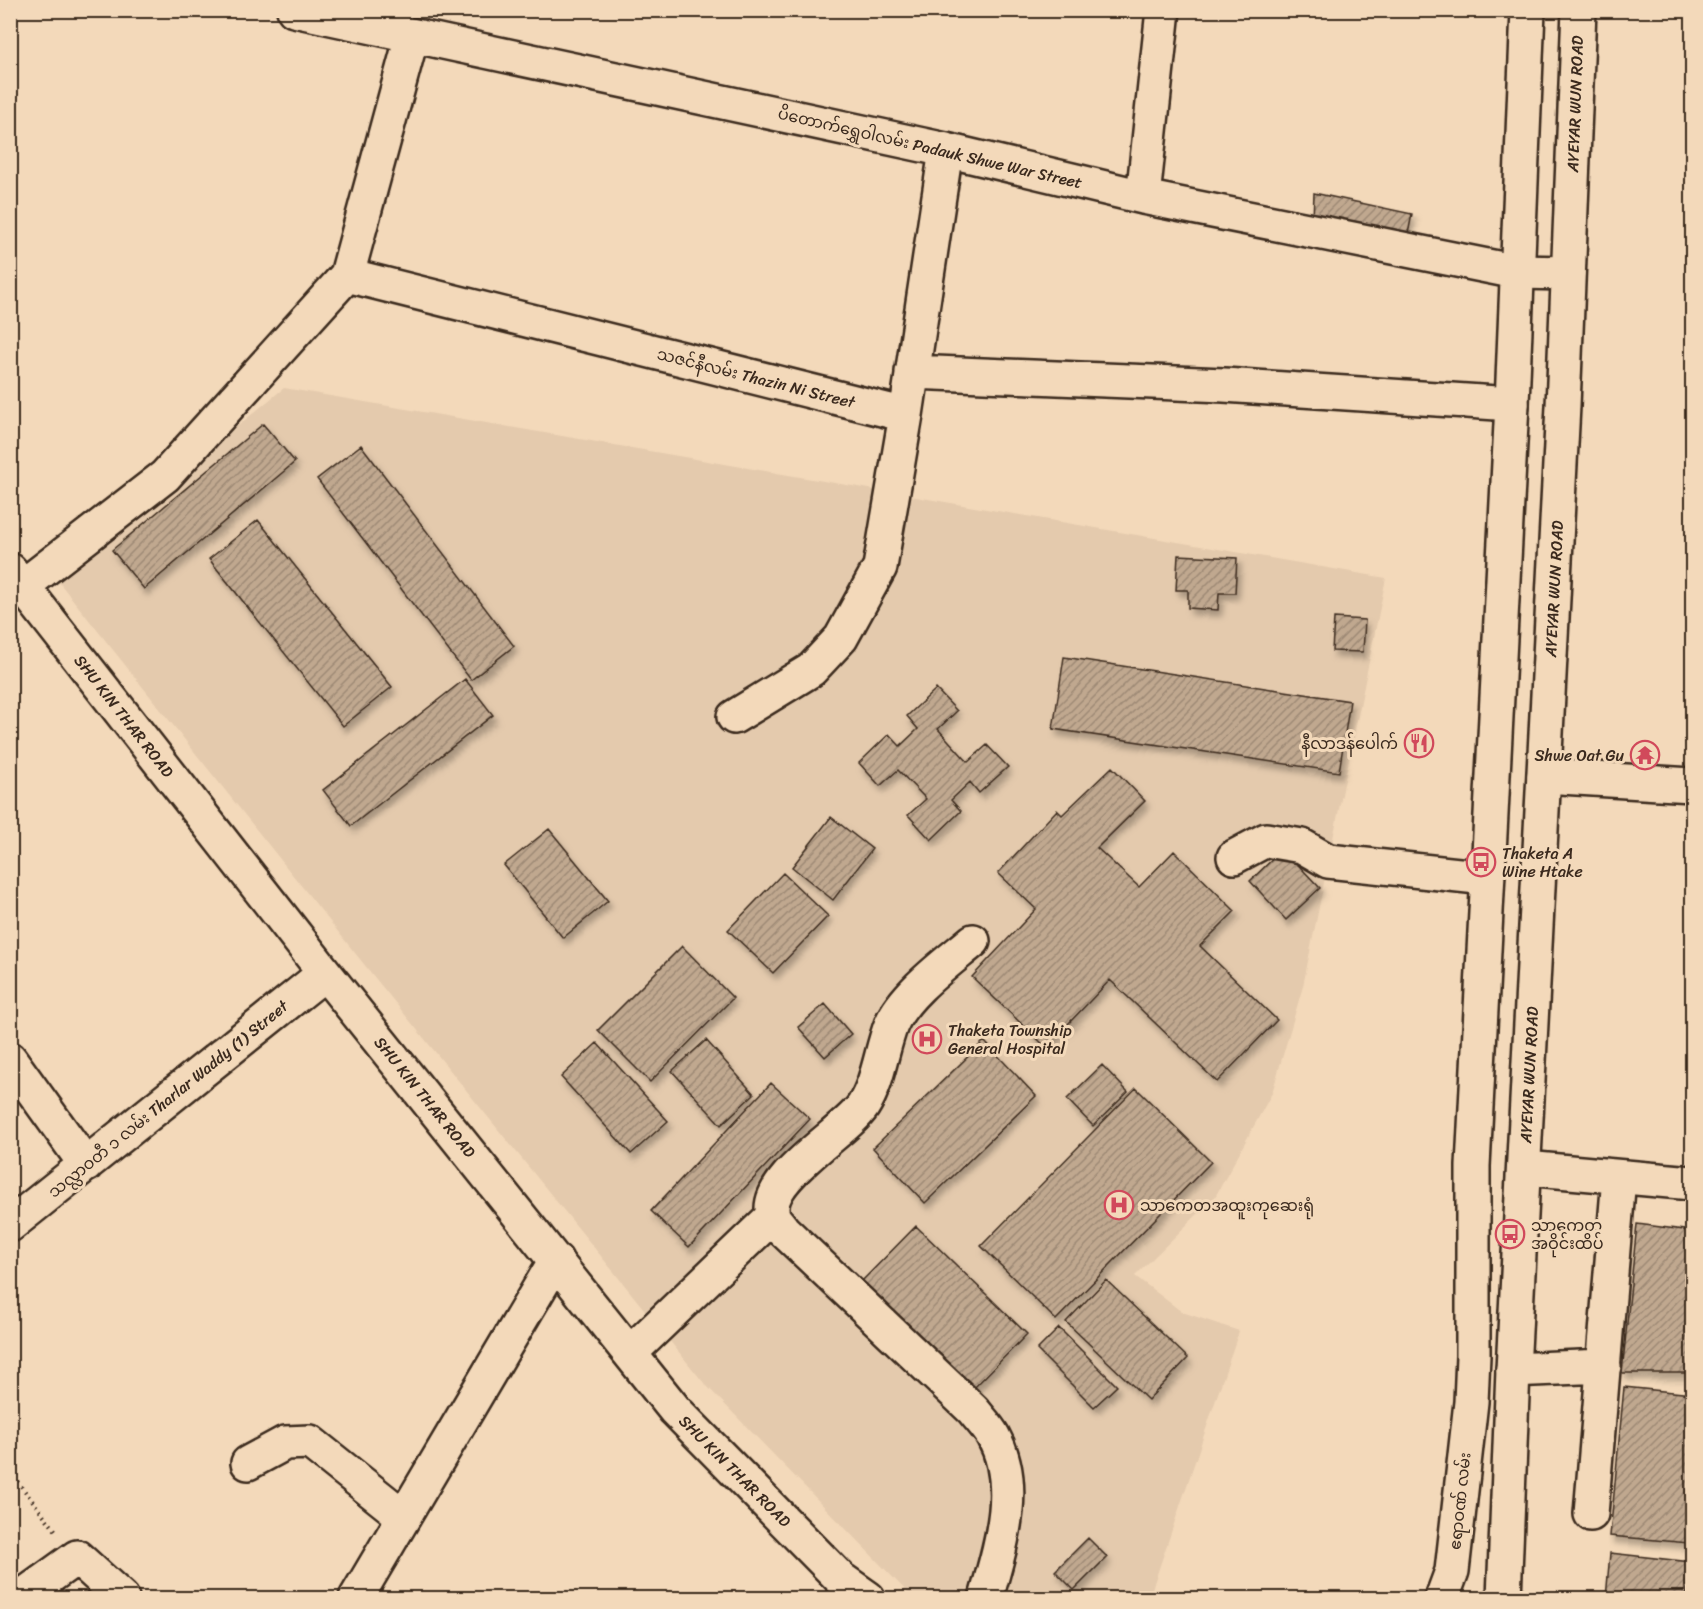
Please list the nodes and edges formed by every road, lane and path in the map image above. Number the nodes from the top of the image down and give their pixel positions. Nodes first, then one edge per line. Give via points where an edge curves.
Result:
1 (294, 10) edge
2 (1163, 10) edge
3 (1528, 10) edge
4 (1579, 10) edge
5 (412, 36) junction
6 (946, 150) junction
7 (1143, 197) junction
8 (1517, 272) junction
9 (1568, 273) junction
10 (347, 275) junction
11 (912, 372) junction
12 (1512, 404) junction
13 (906, 415) junction
14 (17, 578) edge
15 (734, 717) dead end
16 (1544, 776) junction
17 (1692, 785) edge
18 (1234, 857) dead end
19 (1487, 878) junction
20 (973, 941) dead end
21 (325, 973) junction
22 (10, 1059) edge
23 (86, 1165) junction
24 (1525, 1168) junction
25 (1619, 1177) junction
26 (1692, 1183) edge
27 (773, 1216) junction
28 (10, 1225) edge
29 (556, 1260) junction
30 (630, 1353) junction
31 (1604, 1366) junction
32 (1513, 1370) junction
33 (248, 1463) dead end
34 (10, 1472) edge
35 (1590, 1514) dead end
36 (404, 1517) junction
37 (77, 1557) junction
38 (20, 1599) edge
39 (122, 1599) edge
40 (356, 1599) edge
41 (868, 1599) edge
42 (986, 1599) edge
43 (1443, 1599) edge
44 (1504, 1599) edge

1 - 5 street, ပိတောက်ရွှေဝါလမ်း Padauk Shwe War Street
2 - 7 street
3 - 8 street
4 - 9 street, AYEYAR WUN ROAD
5 - 6 street, ပိတောက်ရွှေဝါလမ်း Padauk Shwe War Street
5 - 10 street
6 - 7 street, ပိတောက်ရွှေဝါလမ်း Padauk Shwe War Street
6 - 11 street
7 - 8 street, ပိတောက်ရွှေဝါလမ်း Padauk Shwe War Street
8 - 9 street, ပိတောက်ရွှေဝါလမ်း Padauk Shwe War Street
8 - 12 street
9 - 16 street, AYEYAR WUN ROAD
10 - 13 street, သဇင်နီလမ်း Thazin Ni Street
10 - 14 street via 165,476
11 - 12 street via 1224,385
11 - 13 street
12 - 19 street
13 - 15 street via 880,567 841,638 811,670
14 - 21 street, SHU KIN THAR ROAD
16 - 17 street
16 - 24 street, AYEYAR WUN ROAD
18 - 19 street via 1266,840 1302,846 1328,861
19 - 43 street, ဧရာဝဏ် လမ်း via 1473,1166 1471,1402 1452,1571
20 - 27 street via 904,1002 891,1024 862,1108 788,1175 776,1191
21 - 23 street, သလ္လာဝတီ ၁ လမ်း Tharlar Waddy (1) Street
21 - 29 street, SHU KIN THAR ROAD
22 - 23 street
23 - 28 street, သလ္လာဝတီ ၁ လမ်း Tharlar Waddy (1) Street
24 - 25 street
24 - 32 street
25 - 26 street
25 - 31 street
27 - 30 street
27 - 42 street via 783,1230 973,1410 993,1436 1003,1463 1007,1513
29 - 30 street, SHU KIN THAR ROAD
29 - 36 street
30 - 41 street, SHU KIN THAR ROAD via 675,1410 841,1578
31 - 32 street
31 - 35 street
32 - 44 street
33 - 36 street via 285,1443 310,1442
34 - 37 path
36 - 40 street
37 - 38 street
37 - 39 street

